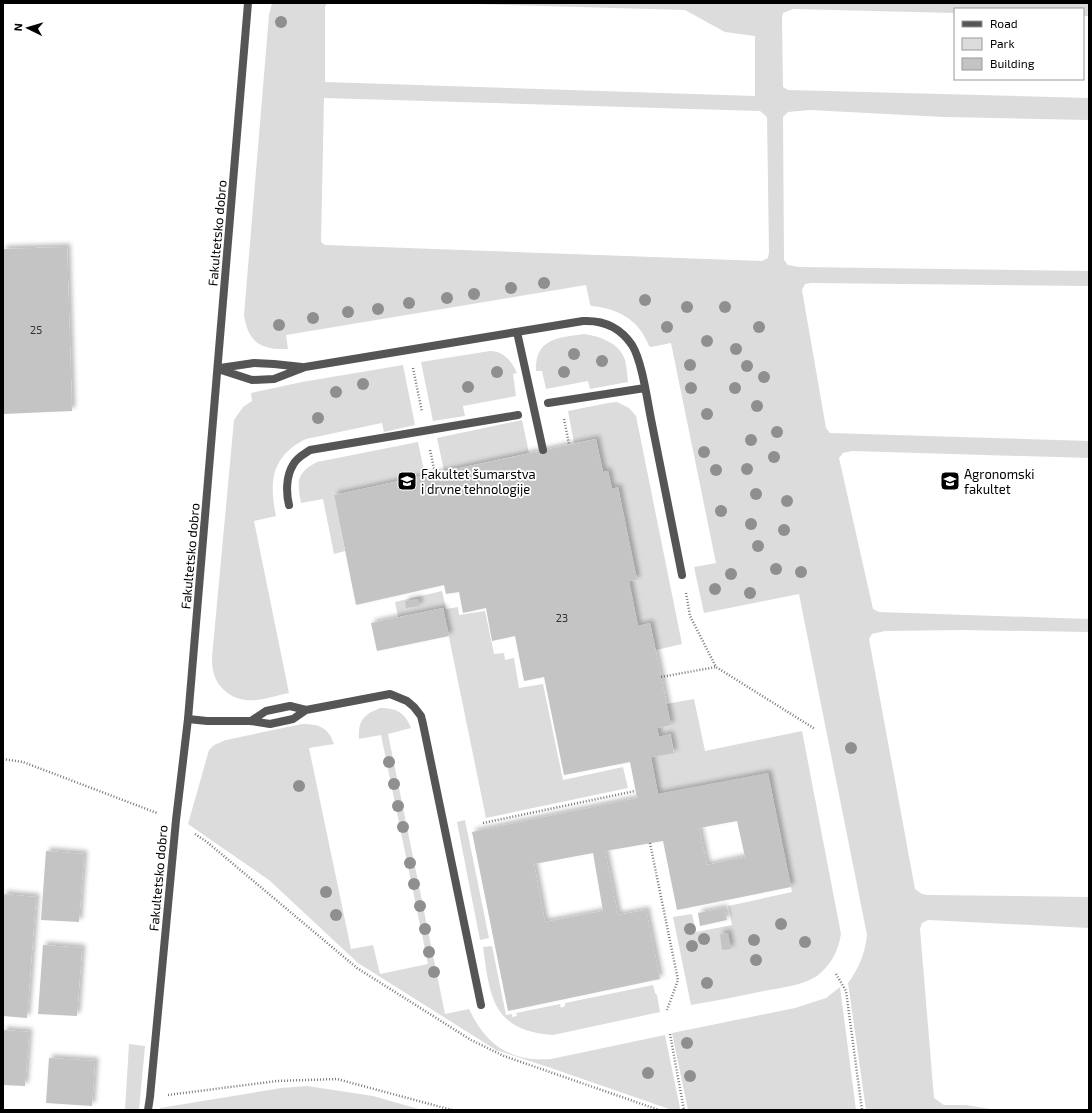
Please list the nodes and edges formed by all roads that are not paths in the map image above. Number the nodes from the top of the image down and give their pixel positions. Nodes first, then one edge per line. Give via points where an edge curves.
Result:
1 (248, 3) edge
2 (517, 332) junction
3 (305, 367) junction
4 (218, 369) junction
5 (645, 388) junction
6 (548, 403) dead end
7 (518, 415) dead end
8 (543, 450) dead end
9 (288, 505) dead end
10 (682, 575) road end
11 (306, 710) junction
12 (188, 719) junction
13 (251, 721) junction
14 (481, 1005) dead end
15 (148, 1110) edge

1 - 4 street, Fakultetsko dobro
2 - 3 street
2 - 5 street via 583,321 610,325 620,330 637,354
2 - 8 street
3 - 4 street via 254,363
3 - 4 street via 274,379 252,380
4 - 12 street, Fakultetsko dobro
5 - 6 street
5 - 10 street
7 - 9 street via 310,450 293,464 287,483
11 - 13 street via 293,719 270,724
11 - 13 street via 290,706 266,711
11 - 14 street via 390,694 407,701 421,716
12 - 13 street
12 - 15 street, Fakultetsko dobro

